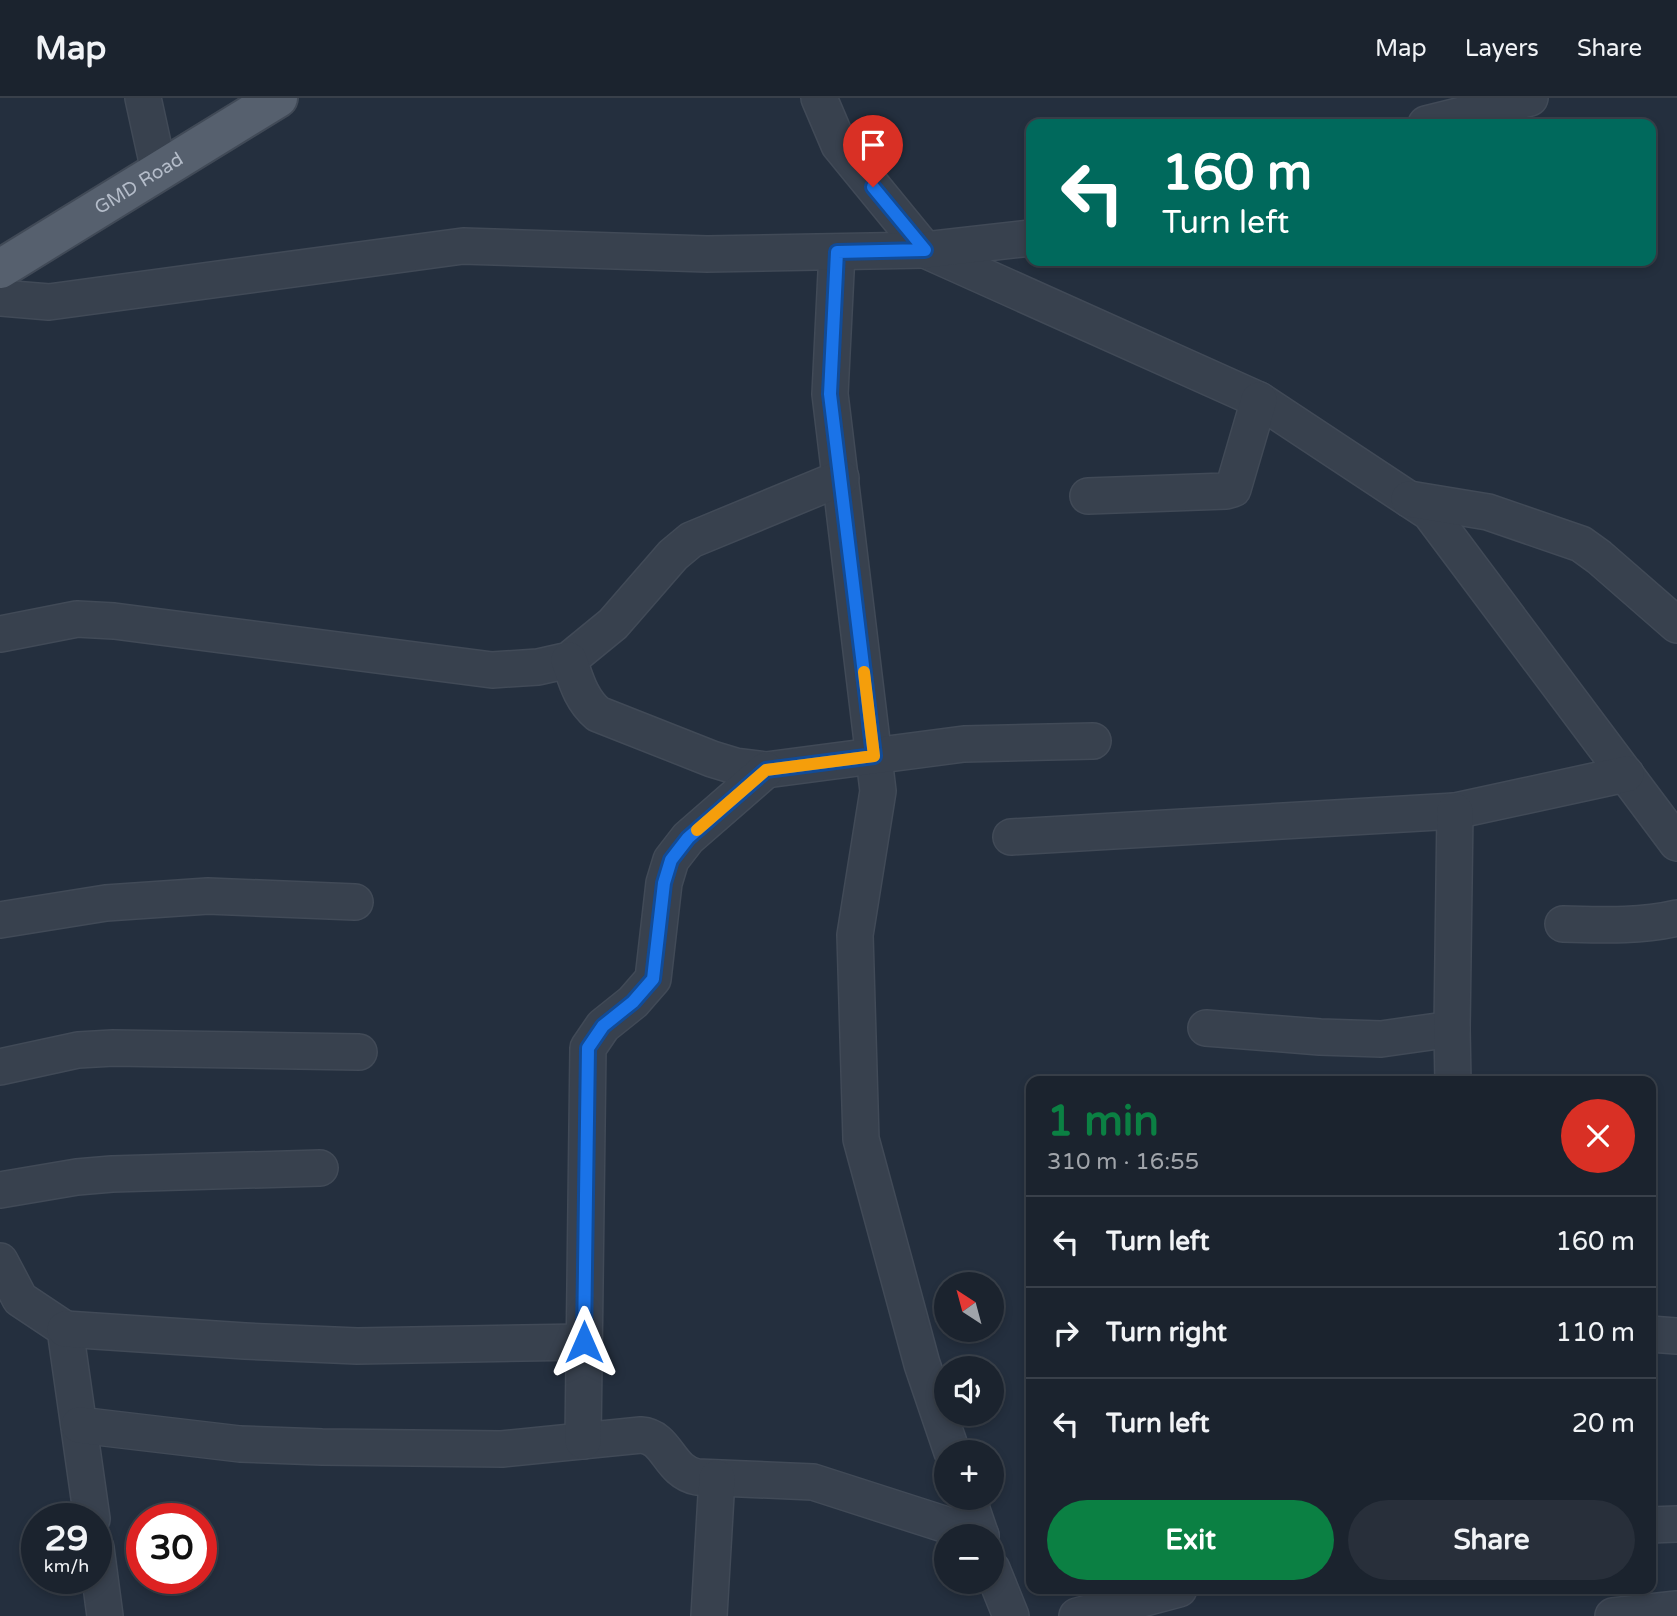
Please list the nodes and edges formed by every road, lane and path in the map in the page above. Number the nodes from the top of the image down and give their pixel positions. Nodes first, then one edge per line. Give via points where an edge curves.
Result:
1 (143, 98) edge
2 (278, 98) edge
3 (819, 98) edge
4 (1530, 98) edge
5 (1446, 119) edge
6 (159, 172) junction
7 (1026, 239) edge
8 (925, 250) junction
9 (837, 252) junction
10 (0, 270) edge
11 (0, 298) edge
12 (1259, 400) junction
13 (841, 478) junction
14 (1088, 496) dead end
15 (1409, 499) junction
16 (1677, 625) edge
17 (0, 634) edge
18 (569, 660) junction
19 (1093, 741) dead end
20 (874, 756) junction
21 (766, 770) junction
22 (1626, 774) junction
23 (1455, 811) junction
24 (1011, 837) dead end
25 (1677, 843) edge
26 (355, 902) dead end
27 (1677, 918) edge
28 (0, 920) edge
29 (1563, 924) dead end
30 (1206, 1028) dead end
31 (1452, 1029) junction
32 (359, 1052) dead end
33 (0, 1067) edge
34 (1453, 1076) edge
35 (320, 1168) dead end
36 (0, 1191) edge
37 (0, 1261) edge
38 (10, 1299) edge
39 (65, 1329) junction
40 (1656, 1334) edge
41 (1677, 1336) edge
42 (584, 1342) junction
43 (79, 1425) junction
44 (948, 1440) edge
45 (583, 1441) junction
46 (718, 1478) junction
47 (90, 1503) edge
48 (944, 1524) edge
49 (1677, 1524) edge
50 (1656, 1525) edge
51 (102, 1594) edge
52 (1002, 1594) edge
53 (1160, 1594) edge
54 (1677, 1609) edge
55 (105, 1616) edge
56 (709, 1616) edge
57 (1011, 1616) edge
58 (1077, 1616) edge
59 (1613, 1616) edge

1 - 6 street
2 - 6 main road, GMD Road
3 - 8 street via 839,145
4 - 5 street
6 - 10 main road, GMD Road
7 - 8 street
8 - 9 street
8 - 12 street
9 - 11 street via 708,254 463,246 49,302
9 - 13 street via 830,394
12 - 14 street via 1233,489
12 - 15 street
13 - 18 street via 691,540 613,624
13 - 20 street
15 - 16 street via 1488,512 1581,544
15 - 22 street via 1430,513
17 - 18 street via 78,619 492,670
18 - 21 street via 582,695 598,714 712,759
19 - 20 street via 964,744
20 - 21 street
20 - 44 street via 878,791 855,935 861,1139 922,1364
21 - 42 street via 688,838 671,860 653,979 603,1026 588,1048
22 - 23 street
22 - 25 street
23 - 24 street
23 - 31 street
26 - 28 street via 208,896 106,903
27 - 29 street via 1628,925
30 - 31 street via 1381,1039
31 - 34 street
32 - 33 street via 113,1048 78,1050
35 - 36 street via 112,1174
37 - 38 street
38 - 39 street
39 - 42 street via 357,1346
39 - 43 street
40 - 41 street
42 - 45 street
43 - 45 street via 240,1444 502,1449
43 - 47 street
45 - 46 street via 649,1435 688,1475
46 - 48 street via 813,1482
46 - 56 street
49 - 50 street
51 - 55 street
52 - 57 street
53 - 58 street
54 - 59 street

